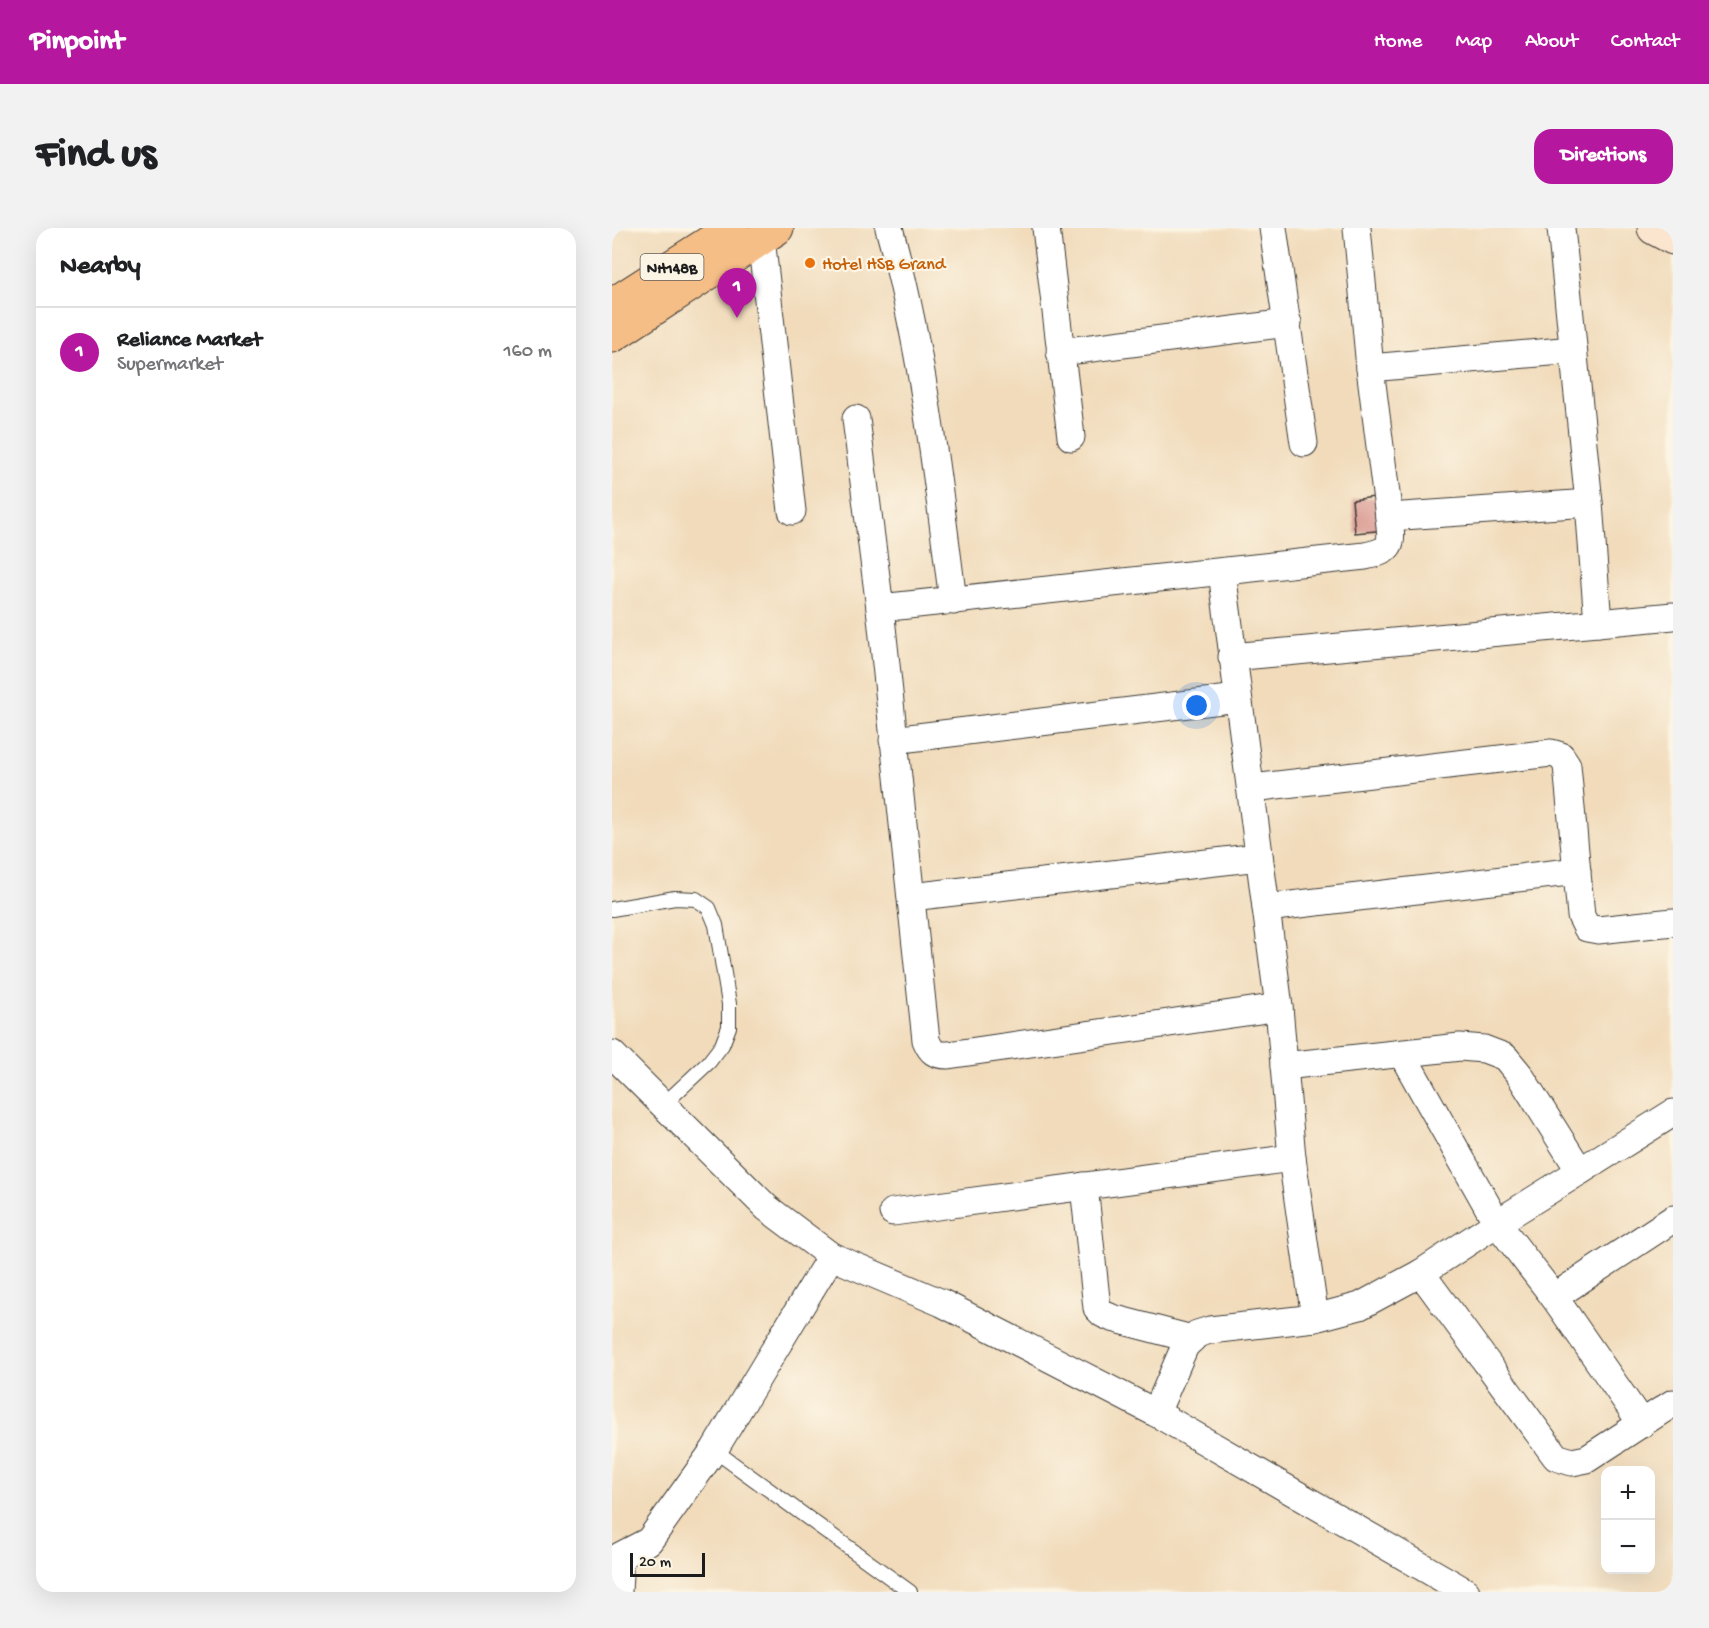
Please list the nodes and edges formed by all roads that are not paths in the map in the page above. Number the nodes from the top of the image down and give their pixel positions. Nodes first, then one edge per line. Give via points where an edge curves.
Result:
1 (889, 228) edge
2 (1046, 228) edge
3 (1273, 228) edge
4 (1357, 228) edge
5 (1561, 228) edge
6 (1654, 228) edge
7 (756, 231) edge
8 (1673, 238) edge
9 (612, 305) edge
10 (1288, 323) junction
11 (612, 336) edge
12 (1574, 350) junction
13 (1060, 352) junction
14 (1370, 368) junction
15 (856, 419) dead end
16 (1071, 437) dead end
17 (1304, 443) dead end
18 (1589, 503) junction
19 (792, 511) dead end
20 (1389, 517) junction
21 (1222, 572) junction
22 (953, 601) junction
23 (880, 608) junction
24 (1673, 616) edge
25 (1598, 623) junction
26 (1232, 657) junction
27 (1238, 698) junction
28 (893, 740) junction
29 (1252, 788) junction
30 (1259, 856) junction
31 (1576, 871) junction
32 (911, 897) junction
33 (1266, 908) junction
34 (612, 909) edge
35 (1673, 922) edge
36 (1279, 1007) junction
37 (612, 1054) edge
38 (1402, 1054) junction
39 (1284, 1066) junction
40 (663, 1105) junction
41 (1673, 1113) edge
42 (1292, 1158) junction
43 (1580, 1171) junction
44 (1084, 1186) junction
45 (893, 1212) dead end
46 (1673, 1219) edge
47 (1497, 1223) junction
48 (831, 1256) junction
49 (1421, 1273) junction
50 (1554, 1297) junction
51 (1315, 1318) junction
52 (1192, 1339) junction
53 (1673, 1403) edge
54 (1156, 1413) junction
55 (1641, 1424) junction
56 (714, 1450) junction
57 (616, 1555) edge
58 (618, 1592) edge
59 (910, 1592) edge
60 (1466, 1592) edge

1 - 22 street via 921,369
2 - 13 street
3 - 10 street
4 - 14 street
5 - 12 street
6 - 8 street
7 - 9 highway, NH148B
7 - 11 highway, NH148B
7 - 19 street
10 - 13 street
10 - 17 street
12 - 14 street
12 - 18 street
13 - 16 street
14 - 20 street
15 - 23 street
18 - 20 street
18 - 25 street
20 - 21 street via 1392,540 1380,553
21 - 22 street
21 - 26 street
22 - 23 street
23 - 28 street
24 - 25 street
25 - 26 street
26 - 27 street
27 - 28 street
27 - 29 street
28 - 32 street
29 - 30 street
29 - 31 street via 1551,753 1561,756 1567,765
30 - 32 street
30 - 33 street
31 - 33 street
31 - 35 street via 1581,916 1587,927 1598,930
32 - 36 street via 926,1040 937,1055
33 - 36 street
34 - 40 lane via 675,898 696,899 709,908 716,925 729,1027 709,1062
36 - 39 street
37 - 40 street
38 - 39 street
38 - 43 street via 1460,1047 1484,1048 1505,1058
38 - 47 street
39 - 42 street
40 - 48 street via 767,1208
41 - 43 street
42 - 44 street
42 - 51 street
43 - 47 street
44 - 45 street
44 - 52 street via 1097,1308 1112,1318
46 - 50 street
47 - 49 street
47 - 50 street
48 - 54 street via 942,1303
48 - 56 street
49 - 51 street via 1360,1306
49 - 55 street via 1556,1457 1572,1462 1587,1459
50 - 55 street
51 - 52 street via 1210,1330
52 - 54 street via 1185,1346
53 - 55 street
54 - 60 street
56 - 57 street via 649,1541
56 - 59 lane
57 - 58 street

